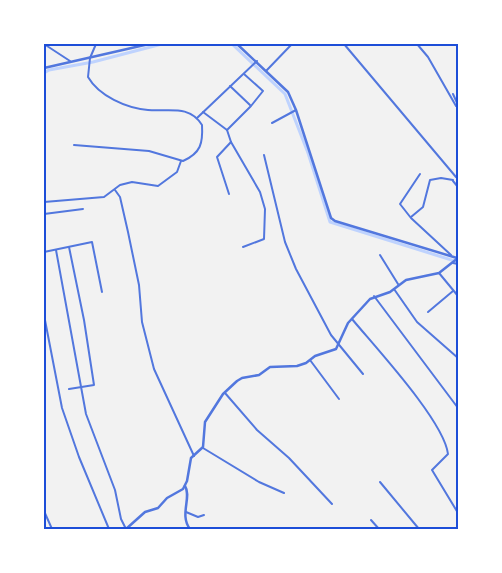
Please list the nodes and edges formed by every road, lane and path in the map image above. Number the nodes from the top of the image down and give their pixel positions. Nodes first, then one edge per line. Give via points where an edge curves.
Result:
1 (44, 44) edge
2 (96, 44) edge
3 (150, 44) edge
4 (237, 44) edge
5 (292, 44) edge
6 (344, 44) edge
7 (417, 44) edge
8 (70, 61) junction
9 (89, 61) junction
10 (255, 63) junction
11 (44, 68) edge
12 (266, 70) junction
13 (244, 74) junction
14 (230, 86) junction
15 (452, 94) dead end
16 (457, 105) edge
17 (251, 106) junction
18 (294, 111) junction
19 (203, 112) junction
20 (197, 118) junction
21 (272, 123) dead end
22 (227, 130) junction
23 (231, 142) junction
24 (74, 145) dead end
25 (264, 155) dead end
26 (181, 161) junction
27 (420, 174) dead end
28 (457, 176) edge
29 (452, 180) junction
30 (458, 187) edge
31 (116, 190) junction
32 (229, 194) dead end
33 (44, 202) edge
34 (82, 209) dead end
35 (44, 214) edge
36 (411, 218) junction
37 (69, 247) junction
38 (243, 247) dead end
39 (56, 250) junction
40 (44, 252) edge
41 (380, 255) dead end
42 (456, 259) edge
43 (458, 264) edge
44 (439, 273) junction
45 (398, 284) junction
46 (394, 289) junction
47 (453, 291) junction
48 (102, 292) dead end
49 (374, 296) junction
50 (458, 296) edge
51 (428, 312) dead end
52 (44, 315) edge
53 (352, 319) junction
54 (339, 344) junction
55 (458, 358) edge
56 (310, 360) junction
57 (363, 374) dead end
58 (81, 386) junction
59 (69, 389) dead end
60 (225, 392) junction
61 (338, 399) dead end
62 (458, 408) edge
63 (203, 447) junction
64 (194, 456) junction
65 (380, 482) dead end
66 (185, 486) junction
67 (284, 493) dead end
68 (332, 504) dead end
69 (44, 511) edge
70 (185, 512) junction
71 (458, 513) edge
72 (204, 515) dead end
73 (371, 520) dead end
74 (130, 524) junction
75 (52, 529) edge
76 (109, 529) edge
77 (126, 529) edge
78 (134, 529) edge
79 (190, 529) edge
80 (379, 529) edge
81 (419, 529) edge

1 - 8 street
2 - 9 street
3 - 9 street
4 - 10 street
5 - 12 street
6 - 28 street
7 - 16 street
8 - 9 street
8 - 11 street
9 - 20 street via 88,77 92,84 115,100 150,111 180,110
10 - 12 street
10 - 13 street
12 - 18 street via 288,92
13 - 14 street
13 - 17 street via 262,91
14 - 17 street
14 - 19 street
15 - 16 street
17 - 22 street
18 - 21 street
18 - 42 street via 331,218
19 - 20 street
19 - 22 street
20 - 26 street via 202,125 203,142 196,153
22 - 23 street
23 - 32 street via 217,157
23 - 38 street via 260,192 265,209 264,239
24 - 26 street via 149,151
25 - 54 street via 286,242 314,305
26 - 31 street via 177,172 158,186 132,182 120,185
27 - 36 street via 400,204
28 - 29 street
29 - 30 street
29 - 36 street via 430,180 423,207
31 - 33 street via 96,199
31 - 64 street via 139,285 142,322 154,369
34 - 35 street
36 - 42 street
37 - 39 street
37 - 48 street via 92,242
37 - 58 street via 94,385
39 - 40 street
39 - 58 street
41 - 45 street
42 - 43 street
42 - 44 street
44 - 45 street
44 - 47 street
45 - 46 street
46 - 49 street
46 - 55 street via 418,322
47 - 50 street
47 - 51 street
49 - 53 street
49 - 62 street
52 - 76 street via 62,408
53 - 54 street
53 - 71 street via 437,425 448,454 432,470
54 - 56 street via 336,349
54 - 57 street
56 - 60 street via 298,366 270,367 259,375 242,378
56 - 61 street
58 - 59 street
58 - 77 street via 86,414
60 - 63 street via 205,422
60 - 68 street via 257,430 289,458
63 - 64 street
63 - 67 street via 259,482
64 - 66 street
65 - 81 street
66 - 70 street via 188,491
66 - 74 street via 158,508 145,512
69 - 75 street
70 - 72 street via 198,517
70 - 79 street
73 - 80 street
74 - 77 street
74 - 78 street

